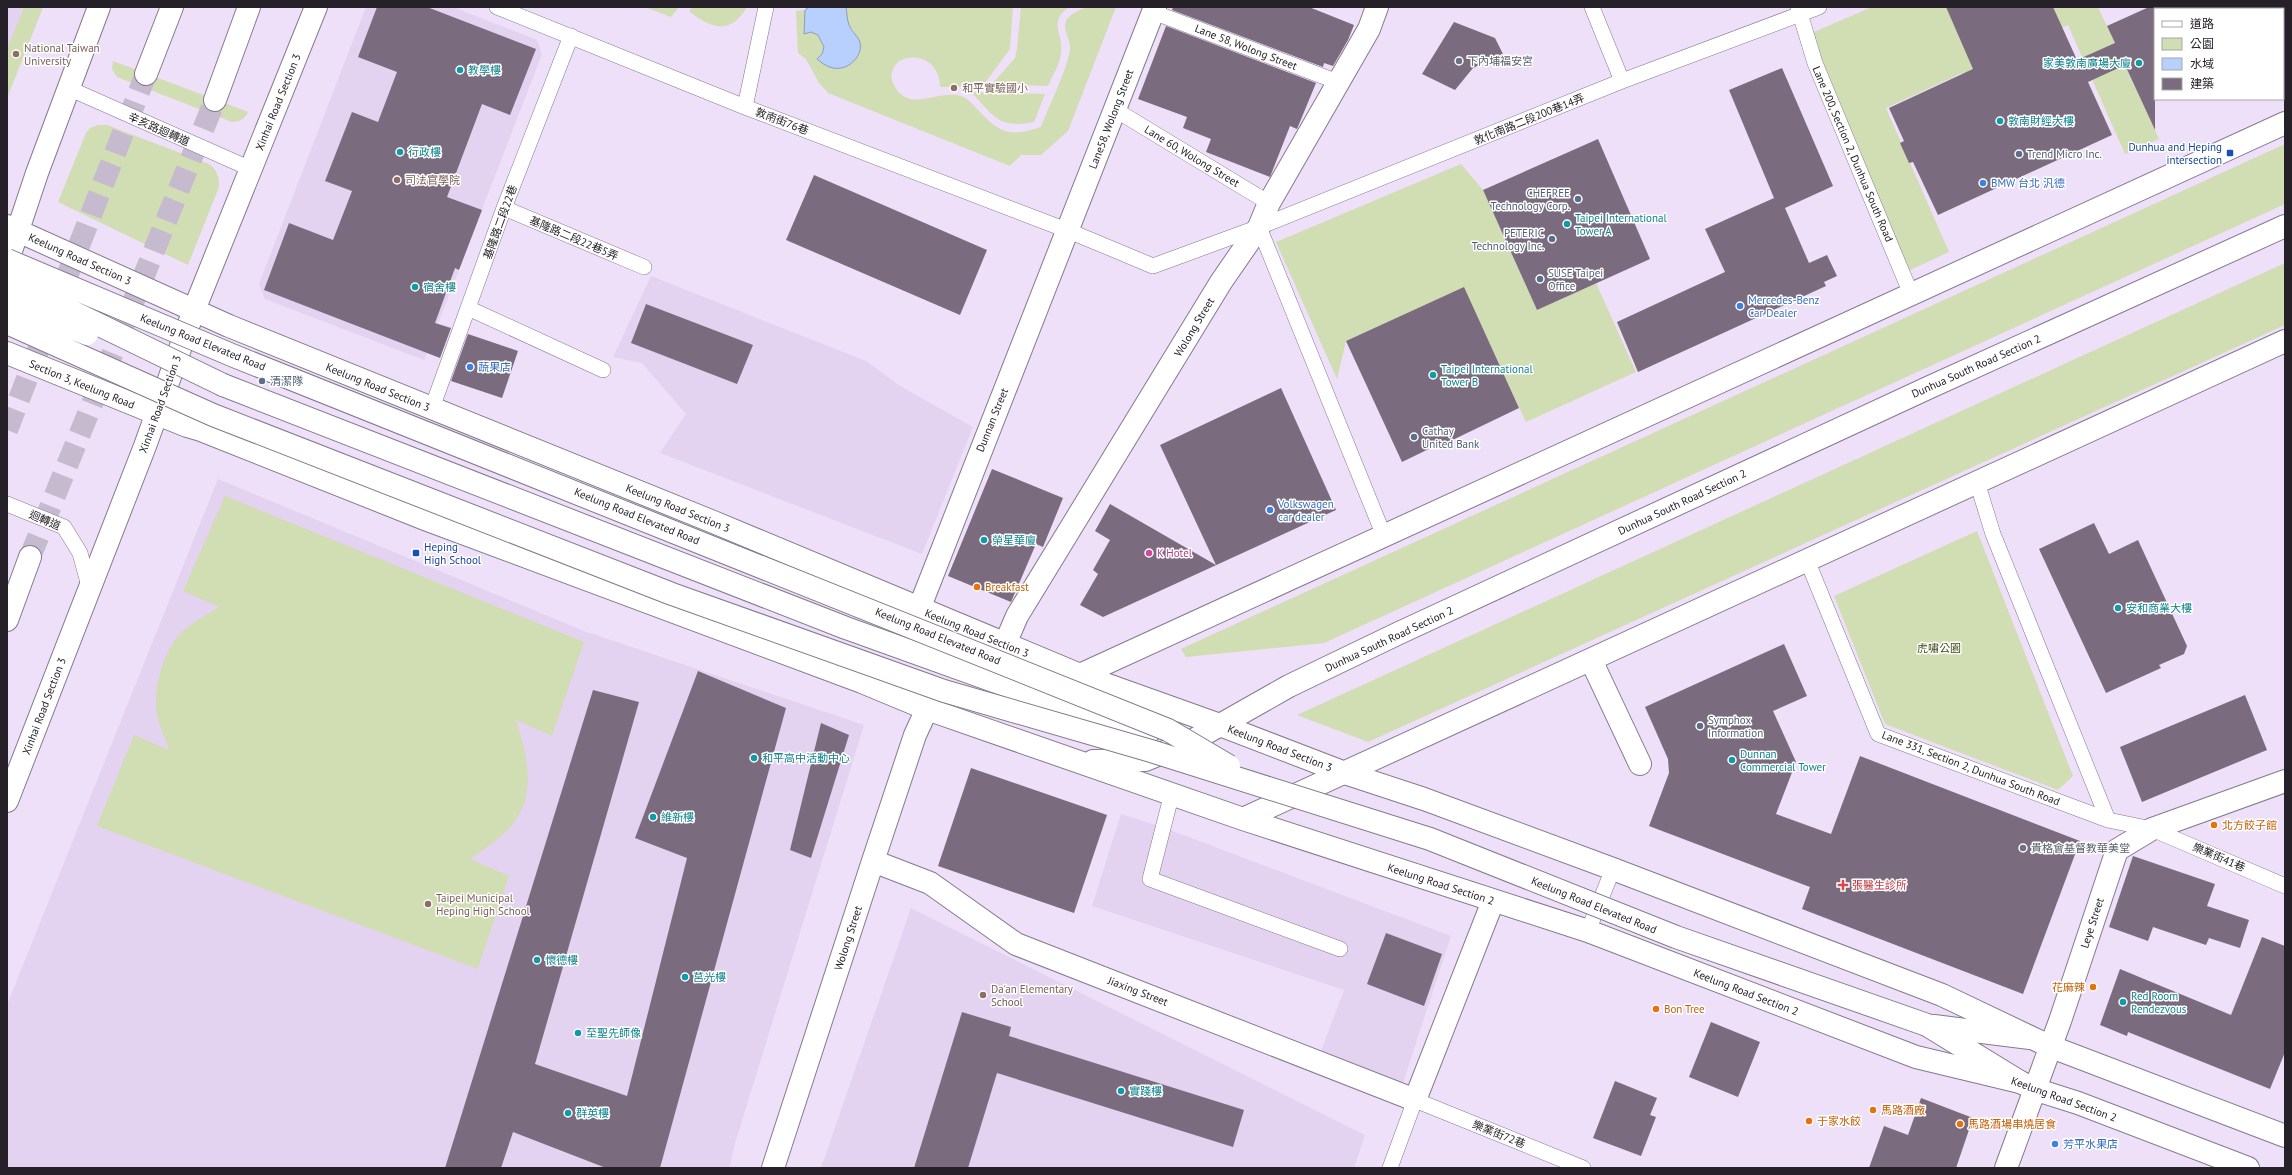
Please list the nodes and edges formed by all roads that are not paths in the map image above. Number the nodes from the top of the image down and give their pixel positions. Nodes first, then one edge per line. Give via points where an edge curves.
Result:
1 (99, 7) edge
2 (172, 7) edge
3 (249, 7) edge
4 (316, 7) edge
5 (497, 7) edge
6 (766, 7) edge
7 (1377, 7) edge
8 (1592, 7) edge
9 (1819, 7) edge
10 (1154, 9) edge
11 (1799, 10) edge
12 (571, 36) junction
13 (146, 74) tunnel mouth
14 (1622, 81) junction
15 (1338, 82) junction
16 (68, 88) junction
17 (215, 100) tunnel mouth
18 (745, 107) junction
19 (1114, 109) junction
20 (2285, 123) edge
21 (251, 169) junction
22 (1269, 203) junction
23 (504, 208) junction
24 (2285, 226) edge
25 (1259, 227) junction
26 (12, 228) edge
27 (1068, 231) junction
28 (7, 262) edge
29 (644, 267) dead end
30 (7, 280) edge
31 (1911, 294) junction
32 (7, 303) edge
33 (468, 308) junction
34 (194, 310) junction
35 (7, 323) edge
36 (2285, 341) edge
37 (7, 353) edge
38 (603, 370) dead end
39 (223, 385) junction
40 (432, 408) junction
41 (157, 414) junction
42 (1977, 482) junction
43 (7, 504) edge
44 (1384, 536) junction
45 (30, 558) tunnel mouth
46 (1807, 560) junction
47 (90, 590) junction
48 (919, 609) junction
49 (7, 620) edge
50 (1005, 644) junction
51 (1591, 660) junction
52 (1080, 675) junction
53 (927, 709) junction
54 (1220, 725) junction
55 (1190, 742) junction
56 (1078, 761) junction
57 (1640, 764) dead end
58 (1344, 773) junction
59 (2285, 781) edge
60 (1261, 784) junction
61 (1172, 793) junction
62 (7, 801) edge
63 (1242, 819) junction
64 (2108, 820) junction
65 (2152, 829) junction
66 (873, 861) junction
67 (1613, 869) junction
68 (2285, 886) edge
69 (1493, 901) junction
70 (1588, 931) junction
71 (1340, 949) dead end
72 (1927, 1025) junction
73 (2040, 1042) junction
74 (2027, 1085) junction
75 (1415, 1100) junction
76 (2285, 1136) edge
77 (773, 1168) edge
78 (1390, 1168) edge
79 (1583, 1168) edge
80 (2006, 1168) edge
81 (2248, 1168) edge

1 - 16 main road
2 - 13 main road
3 - 17 main road
4 - 21 main road, Xinhai Road Section 3
5 - 12 lane, 敦南街76巷
6 - 18 lane
7 - 15 main road, Wolong Street via 1369,29
8 - 14 lane
9 - 11 lane, 敦化南路二段200巷14弄
10 - 15 lane, Lane 58, Wolong Street
10 - 19 main road, Lane58, Wolong Street
11 - 14 lane, 敦化南路二段200巷14弄
11 - 31 lane, Lane 200, Section 2, Dunhua South Road via 1815,63
12 - 18 lane, 敦南街76巷
12 - 23 lane, 基隆路二段22巷
14 - 25 lane, 敦化南路二段200巷14弄
15 - 22 main road, Wolong Street
16 - 21 lane, 辛亥路迴轉道
16 - 26 main road
18 - 27 lane, 敦南街76巷
19 - 22 lane, Lane 60, Wolong Street
19 - 27 main road, Lane58, Wolong Street
20 - 31 main road
21 - 34 main road, Xinhai Road Section 3
22 - 25 main road, Wolong Street
23 - 29 lane, 基隆路二段22巷5弄
23 - 33 lane, 基隆路二段22巷
24 - 54 main road, Dunhua South Road Section 2 via 1930,386 1404,631 1289,686
25 - 27 lane, 敦化南路二段200巷14弄 via 1153,266
25 - 44 lane
25 - 50 main road, Wolong Street via 1221,282 1017,616
26 - 28 main road
26 - 34 main road, Keelung Road Section 3
27 - 48 main road, Dunnan Street
28 - 60 main road, Keelung Road Elevated Road, bridge via 234,356 1168,730
30 - 39 main road, bridge
31 - 44 main road
32 - 39 main road, bridge
33 - 38 lane
33 - 40 lane, 基隆路二段22巷
34 - 40 main road, Keelung Road Section 3
34 - 41 main road, Xinhai Road Section 3
35 - 60 main road, Keelung Road Elevated Road, bridge via 213,415 672,594 944,691
36 - 42 main road
37 - 41 main road, Section 3, Keelung Road
39 - 55 main road via 846,628 1052,702 1162,736
40 - 48 main road, Keelung Road Section 3
41 - 47 main road, Xinhai Road Section 3
41 - 53 main road via 425,519 862,682
42 - 46 main road
42 - 64 lane via 1993,534
43 - 47 lane, 迴轉道 via 64,527 80,553
44 - 52 main road
45 - 49 main road
46 - 51 main road
46 - 64 lane, Lane 331, Section 2, Dunhua South Road via 1878,734
47 - 62 main road, Xinhai Road Section 3
48 - 50 main road, Keelung Road Section 3
50 - 52 main road, Keelung Road Section 3
51 - 57 main road
51 - 58 main road
52 - 54 main road, Keelung Road Section 3
53 - 56 main road
53 - 66 main road, Wolong Street via 915,735
54 - 55 main road, Dunhua South Road Section 2
54 - 58 main road, Keelung Road Section 3
55 - 56 main road, Dunhua South Road Section 2 via 1145,760
56 - 61 main road
58 - 63 main road
58 - 67 main road
59 - 65 main road, Leye Street
60 - 72 main road, Keelung Road Elevated Road, bridge via 1430,839 1676,937
61 - 63 main road
61 - 71 lane via 1150,879
63 - 69 main road, Keelung Road Section 2
64 - 65 lane, Lane 331, Section 2, Dunhua South Road
65 - 68 lane, 樂業街41巷
65 - 73 main road, Leye Street via 2117,850 2060,1021
66 - 75 main road, Jiaxing Street via 930,883 1016,944
66 - 77 main road, Wolong Street
67 - 70 lane
67 - 73 main road via 1942,995
69 - 70 main road, Keelung Road Section 2
69 - 75 main road
70 - 74 main road, Keelung Road Section 2 via 1916,1057
72 - 73 main road, Keelung Road Elevated Road
72 - 74 main road, Keelung Road Elevated Road
73 - 74 main road, Leye Street
73 - 76 main road
74 - 80 main road, Leye Street
74 - 81 main road, Keelung Road Section 2
75 - 78 lane
75 - 79 lane, 樂業街72巷

